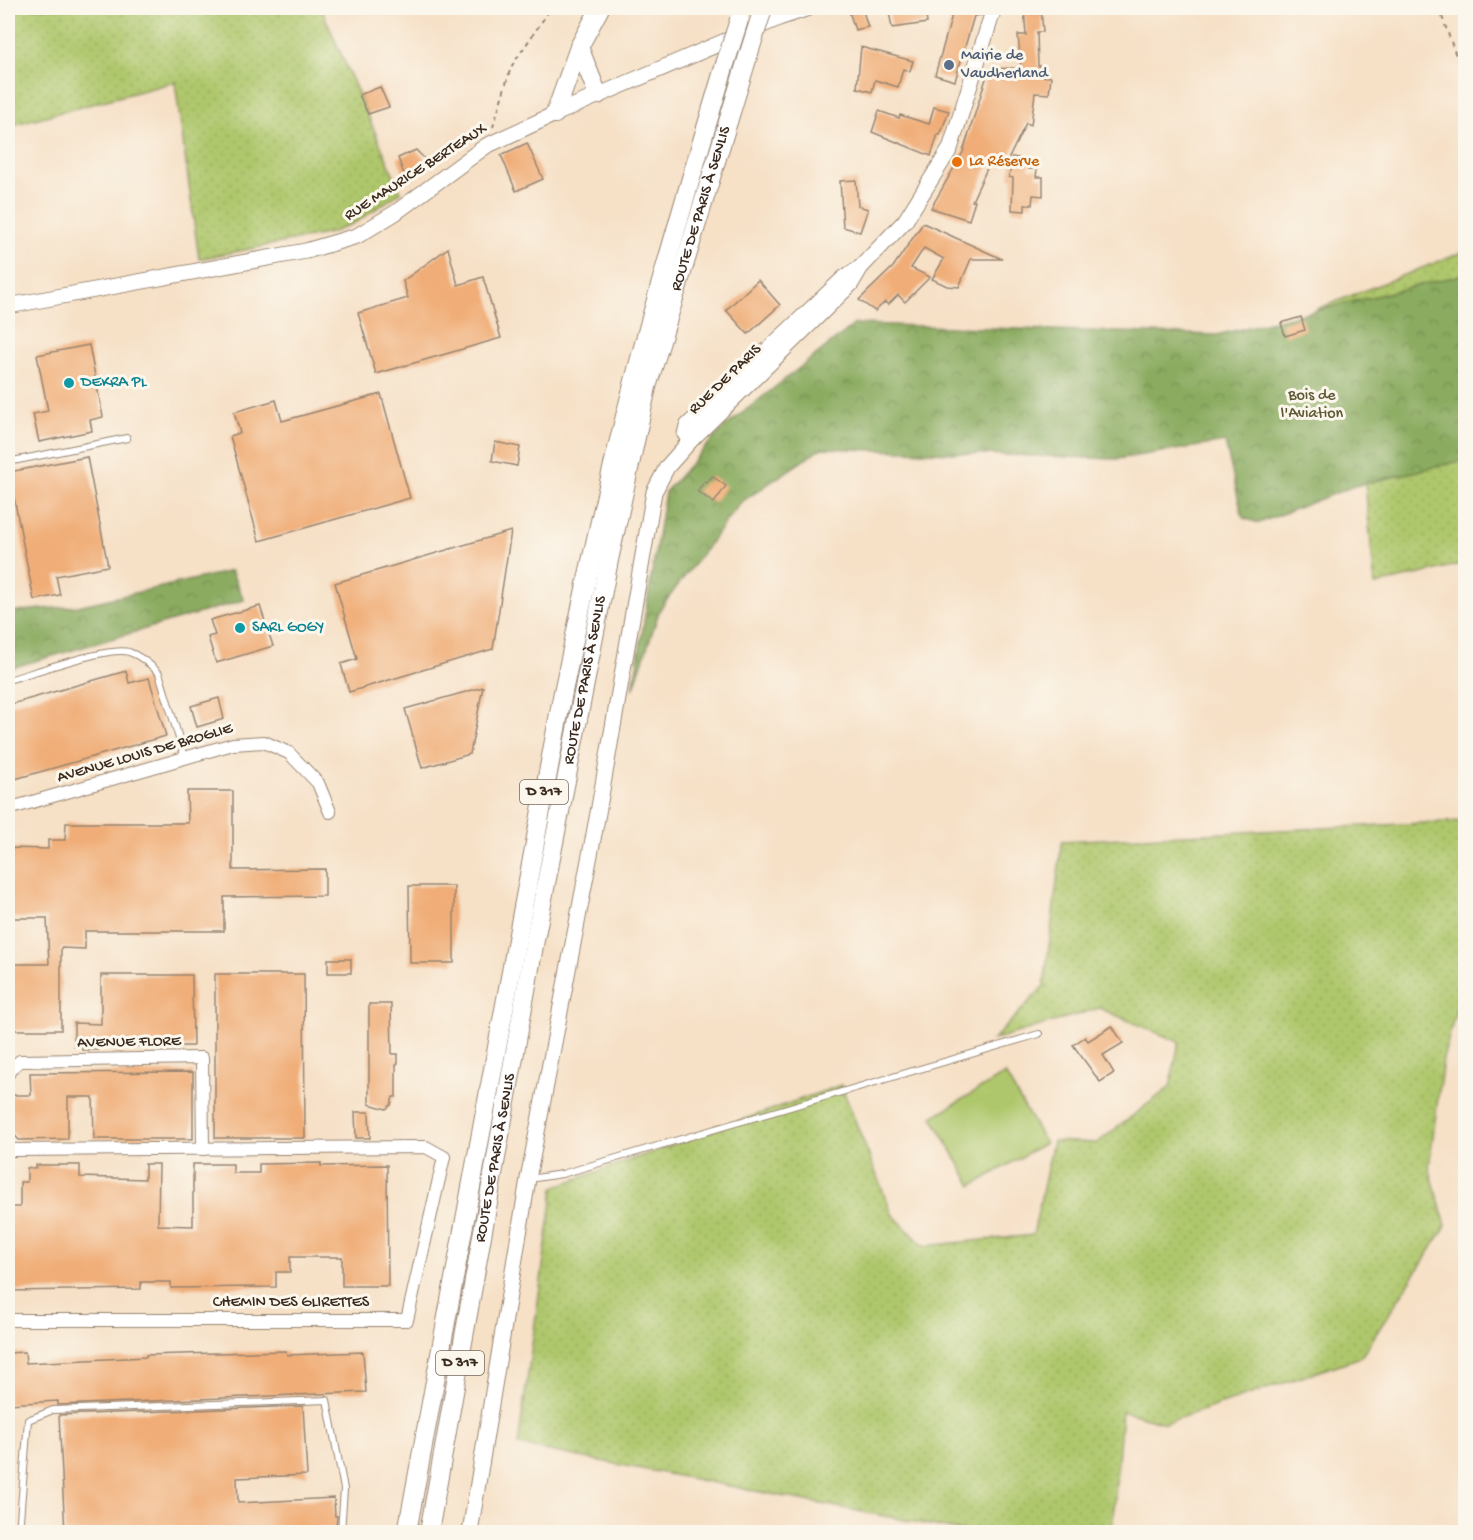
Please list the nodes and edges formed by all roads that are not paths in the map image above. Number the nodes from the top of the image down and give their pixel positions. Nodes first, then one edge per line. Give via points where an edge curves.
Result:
1 (600, 8) edge
2 (809, 8) edge
3 (994, 8) edge
4 (768, 12) edge
5 (741, 14) edge
6 (579, 47) junction
7 (598, 95) junction
8 (555, 114) junction
9 (8, 306) edge
10 (127, 438) dead end
11 (8, 462) edge
12 (8, 680) edge
13 (185, 758) junction
14 (8, 809) edge
15 (330, 812) dead end
16 (1039, 1034) dead end
17 (8, 1074) edge
18 (203, 1149) junction
19 (8, 1150) edge
20 (528, 1179) junction
21 (8, 1320) edge
22 (19, 1533) edge
23 (340, 1533) edge
24 (407, 1533) edge
25 (429, 1533) edge
26 (470, 1533) edge

1 - 6 main road
2 - 4 street, RUE MAURICE BERTEAUX
3 - 20 street, RUE DE PARIS via 950,149 906,221 687,426 685,434 690,441 667,467 654,492
4 - 7 street, RUE MAURICE BERTEAUX via 689,58
4 - 25 main road, ROUTE DE PARIS À SENLIS / D 317, bridge via 749,53 647,387 609,560 509,1080
5 - 24 main road, ROUTE DE PARIS À SENLIS / D 317, bridge via 671,244 592,552
6 - 7 main road
6 - 8 main road
7 - 8 street, RUE MAURICE BERTEAUX
8 - 9 street, RUE MAURICE BERTEAUX via 486,146 357,236 306,251
10 - 11 lane
12 - 13 lane via 110,651 129,652 150,663 159,673
13 - 14 street, AVENUE LOUIS DE BROGLIE
13 - 15 street, AVENUE LOUIS DE BROGLIE via 234,744 264,742 289,753 318,783
16 - 20 lane via 562,1174
17 - 18 street, AVENUE FLORE via 20,1061 202,1058
18 - 19 street
18 - 21 street, CHEMIN DES GLIRETTES via 426,1148 444,1157 407,1320
20 - 26 street
22 - 23 lane via 28,1420 53,1410 327,1400 344,1489

